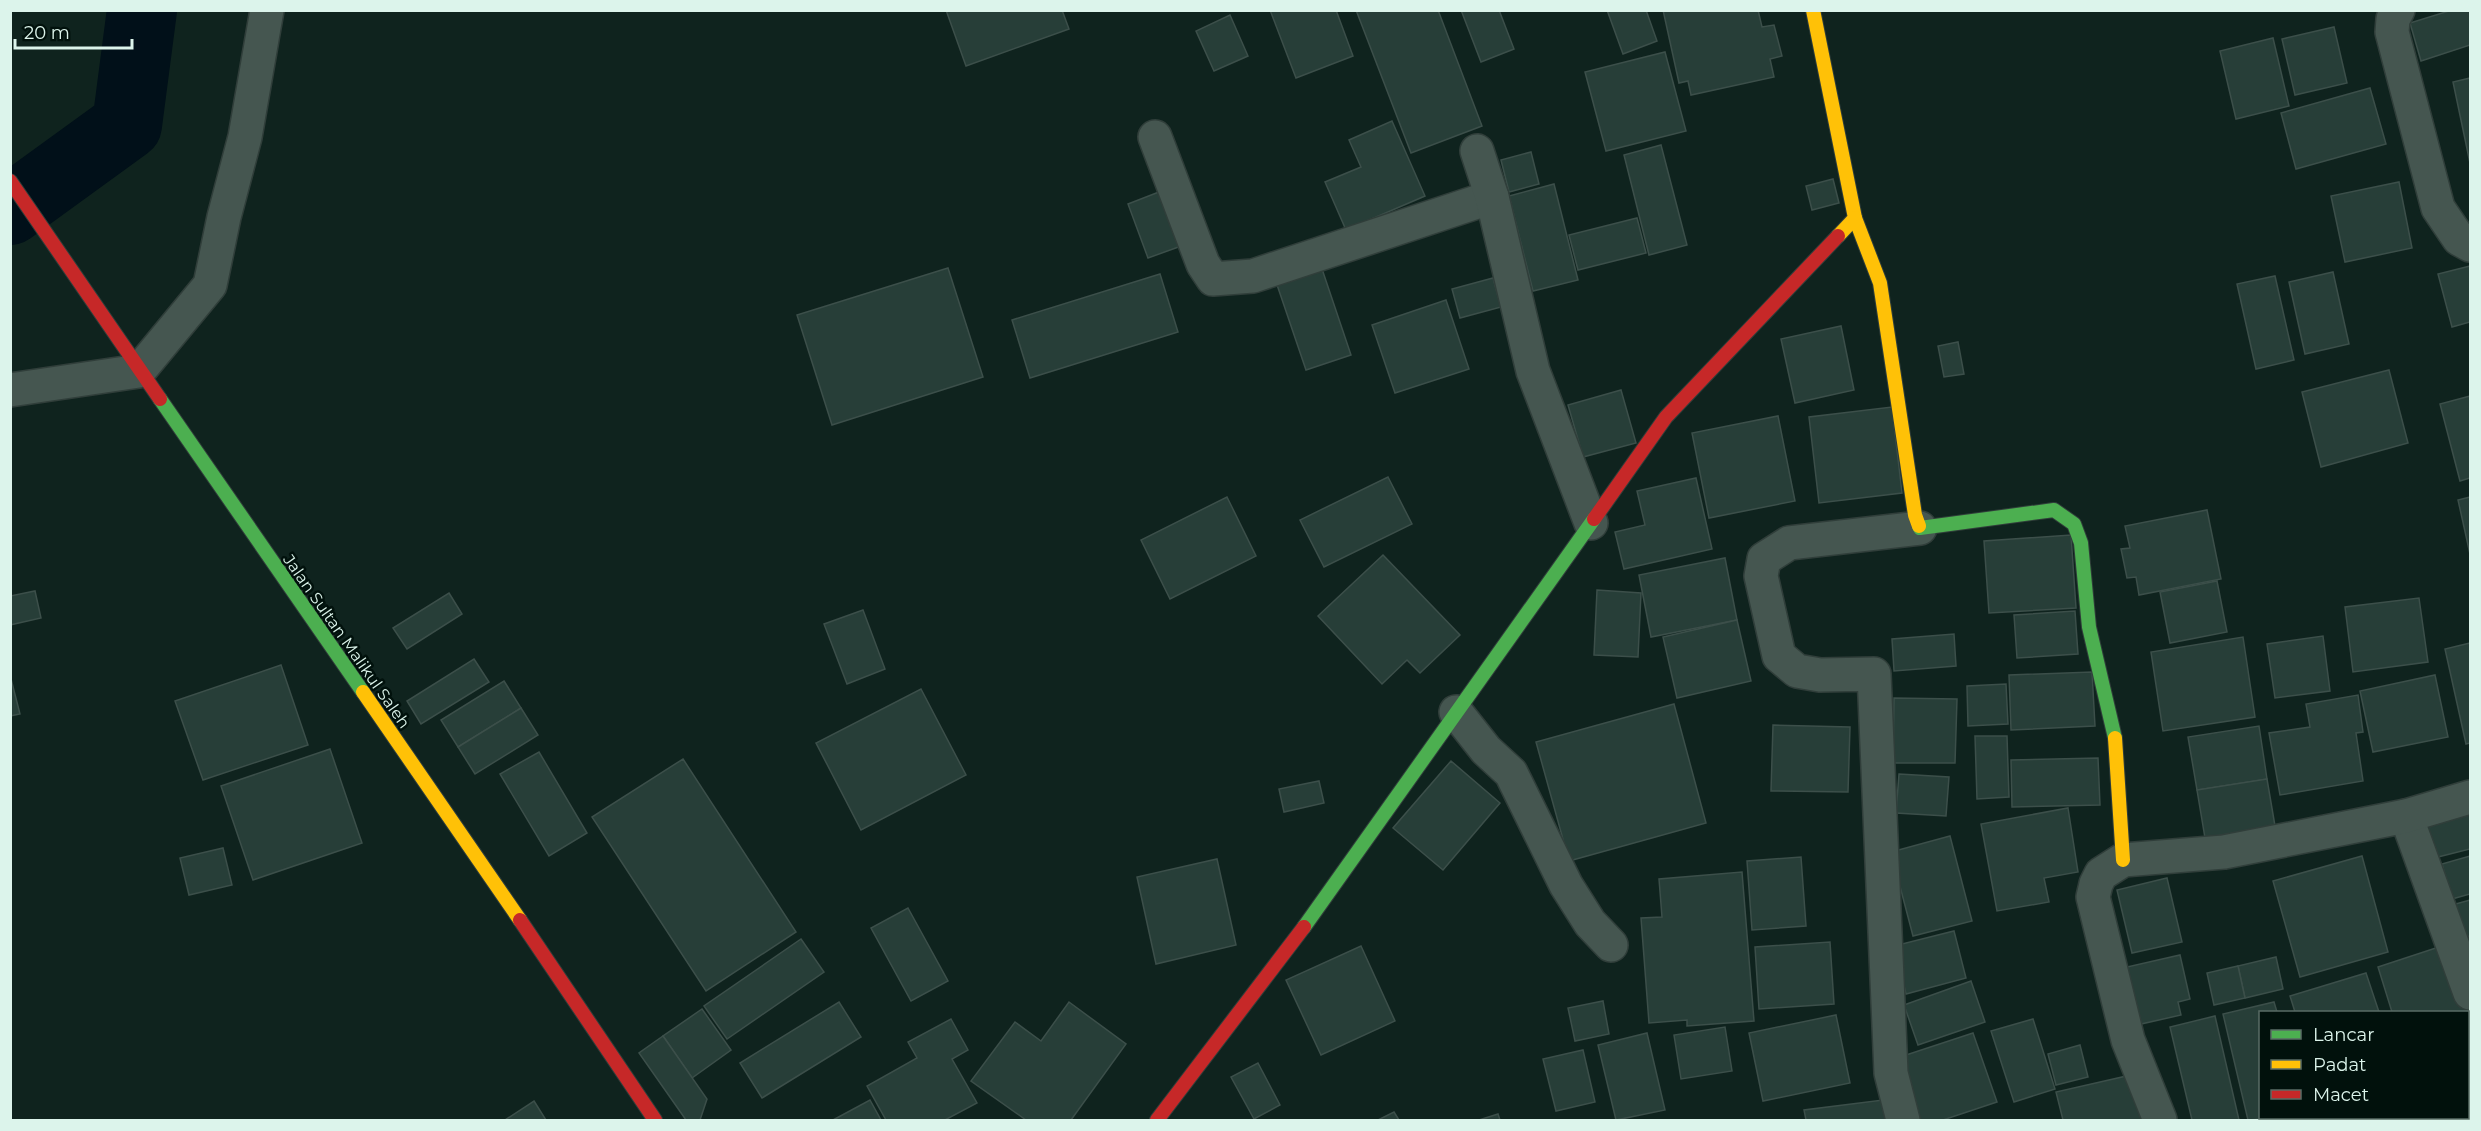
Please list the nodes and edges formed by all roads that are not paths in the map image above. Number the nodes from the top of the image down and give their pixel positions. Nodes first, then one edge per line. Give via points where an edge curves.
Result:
1 (267, 10) edge
2 (1814, 10) edge
3 (2398, 10) edge
4 (1155, 137) dead end
5 (1477, 151) dead end
6 (10, 181) edge
7 (1492, 198) junction
8 (1855, 218) junction
9 (2470, 244) edge
10 (139, 371) junction
11 (10, 390) edge
12 (1591, 523) junction
13 (1920, 528) junction
14 (1456, 712) junction
15 (2470, 797) edge
16 (2406, 816) junction
17 (2123, 860) junction
18 (1611, 945) dead end
19 (2470, 993) edge
20 (655, 1120) edge
21 (1157, 1120) edge
22 (1903, 1120) edge
23 (2160, 1120) edge

1 - 10 street via 245,137 210,285
2 - 8 street
3 - 9 street via 2392,32 2438,208 2459,239
4 - 7 street via 1203,264 1213,279 1253,276
5 - 7 street
6 - 10 street, Jalan Sultan Malikul Saleh
7 - 12 street via 1533,371
8 - 12 street via 1666,417
8 - 13 street via 1880,283
10 - 11 street
10 - 20 street, Jalan Sultan Malikul Saleh
12 - 14 street
13 - 17 street via 2054,510 2074,524 2081,543 2089,627 2116,742
13 - 22 street via 1789,543 1764,559 1761,576 1779,656 1797,671 1820,675 1874,674 1891,1073
14 - 18 street via 1486,750 1511,773 1566,885
14 - 21 street via 1275,968
15 - 16 street
16 - 17 street via 2224,852
16 - 19 street
17 - 23 street via 2101,874 2093,897 2128,1040

